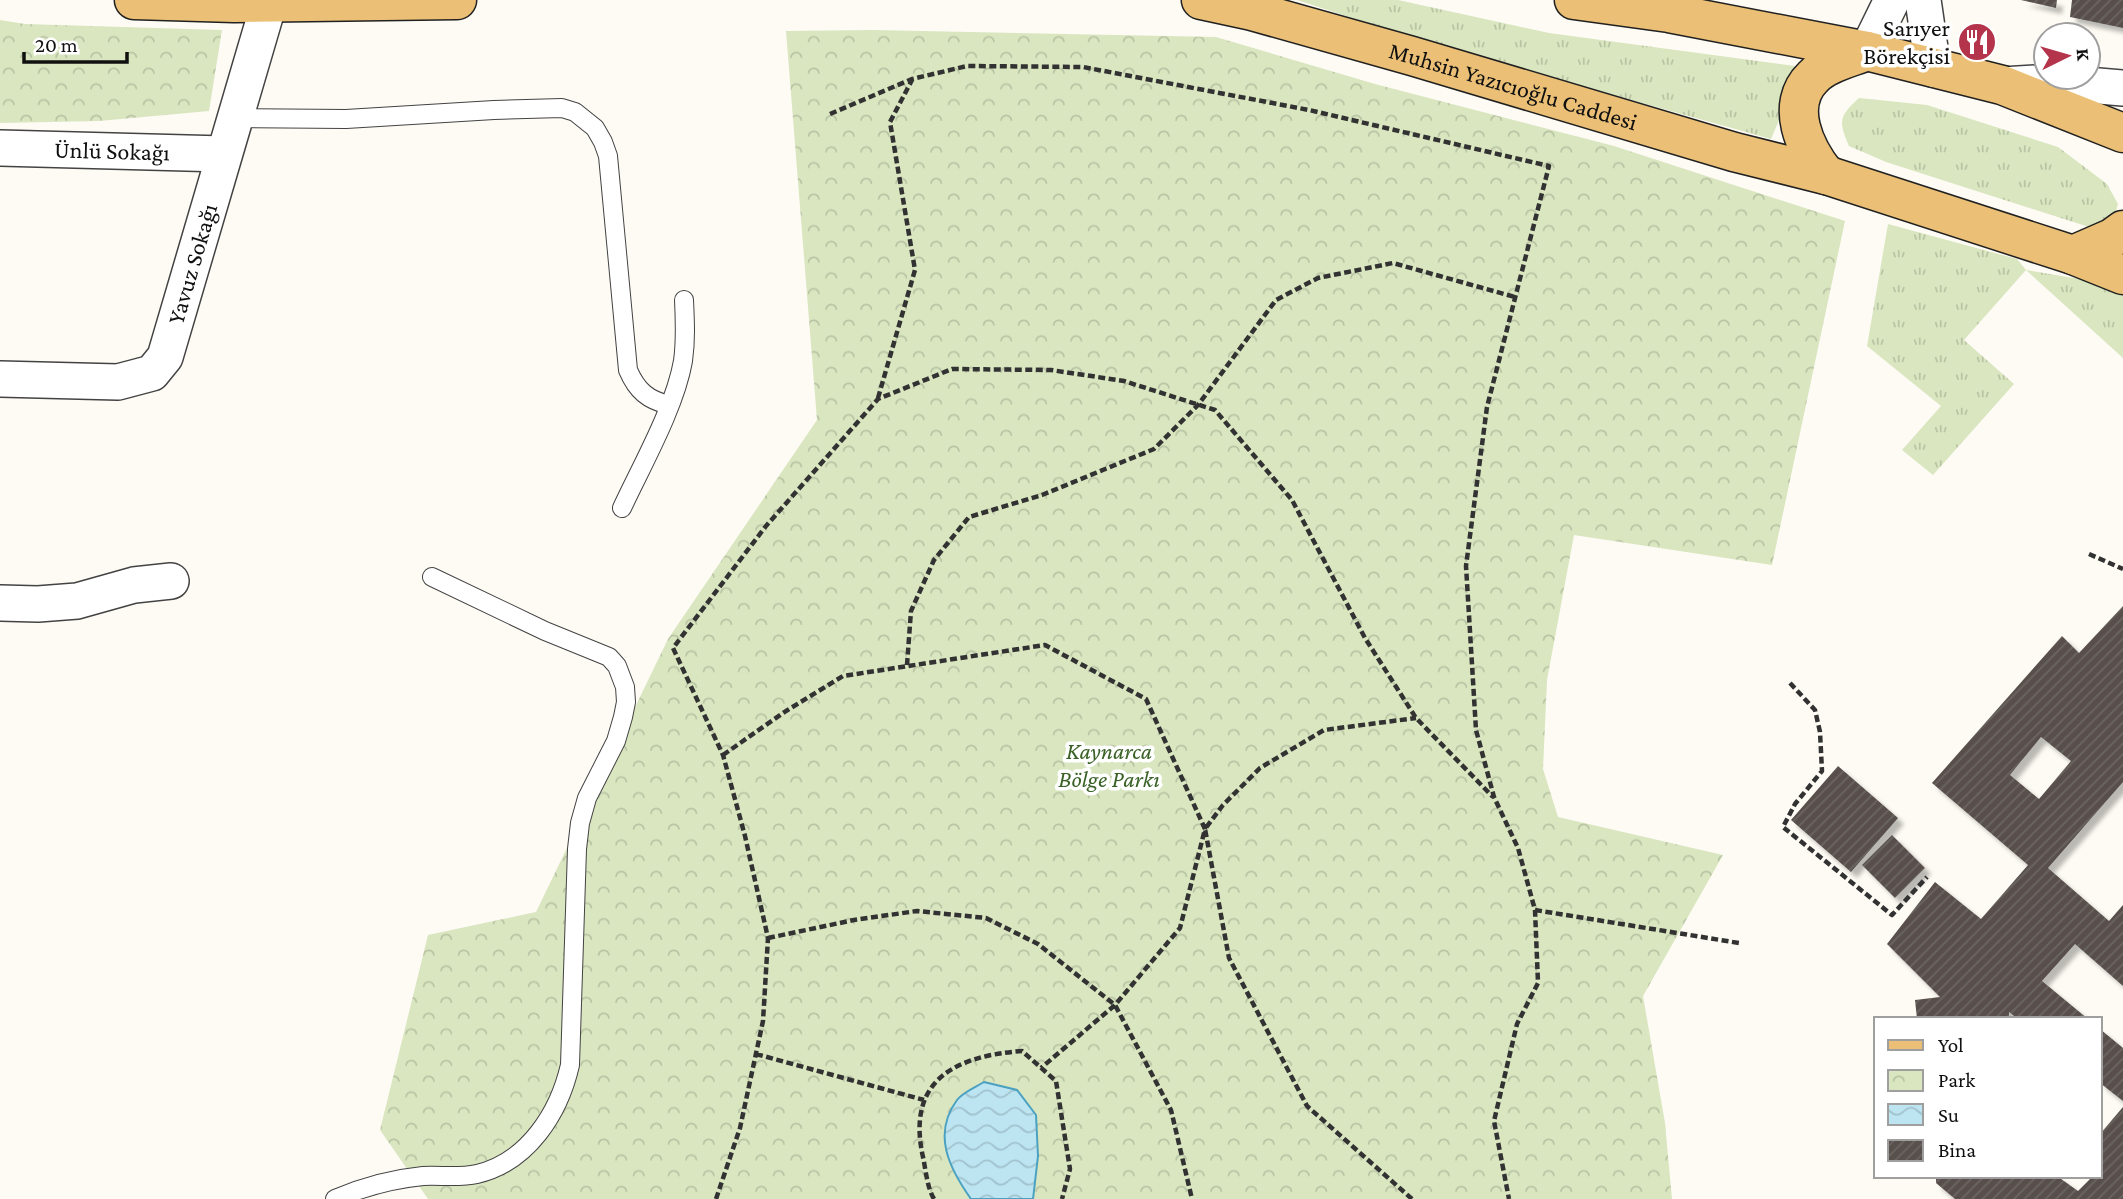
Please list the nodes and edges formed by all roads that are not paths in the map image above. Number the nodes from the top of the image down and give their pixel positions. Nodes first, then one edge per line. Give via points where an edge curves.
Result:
1 (134, 0) edge
2 (457, 0) edge
3 (1201, 0) edge
4 (1574, 0) edge
5 (1892, 0) edge
6 (1923, 0) edge
7 (269, 3) junction
8 (1867, 51) junction
9 (1933, 69) junction
10 (2002, 85) junction
11 (2123, 88) edge
12 (234, 118) junction
13 (2117, 134) edge
14 (0, 148) edge
15 (224, 154) junction
16 (1826, 175) junction
17 (2123, 230) edge
18 (2073, 256) junction
19 (2123, 275) edge
20 (684, 300) dead end
21 (0, 379) edge
22 (669, 405) junction
23 (622, 508) dead end
24 (432, 577) dead end
25 (171, 581) dead end
26 (0, 603) edge
27 (335, 1199) edge

1 - 7 main road
2 - 7 main road
3 - 16 main road, Muhsin Yazıcıoğlu Caddesi
4 - 8 main road
5 - 8 street
6 - 9 street
7 - 12 street, Yavuz Sokağı
8 - 9 main road
8 - 16 main road via 1827,67 1805,88 1801,128
9 - 10 main road
10 - 11 street via 2052,82
10 - 13 main road
12 - 15 street, Yavuz Sokağı
12 - 22 lane via 346,119 562,108 586,119 608,156 628,370 644,395
14 - 15 street, Ünlü Sokağı
15 - 21 street, Yavuz Sokağı via 165,357 152,373 118,382
16 - 18 main road, Muhsin Yazıcıoğlu Caddesi
17 - 18 main road
18 - 19 main road, Muhsin Yazıcıoğlu Caddesi
20 - 22 lane via 683,363
22 - 23 lane
24 - 27 lane via 609,657 622,676 626,702 616,741 595,779 580,823 570,1065 561,1097 545,1126 501,1164 476,1174 388,1182
25 - 26 street via 134,585 77,601

